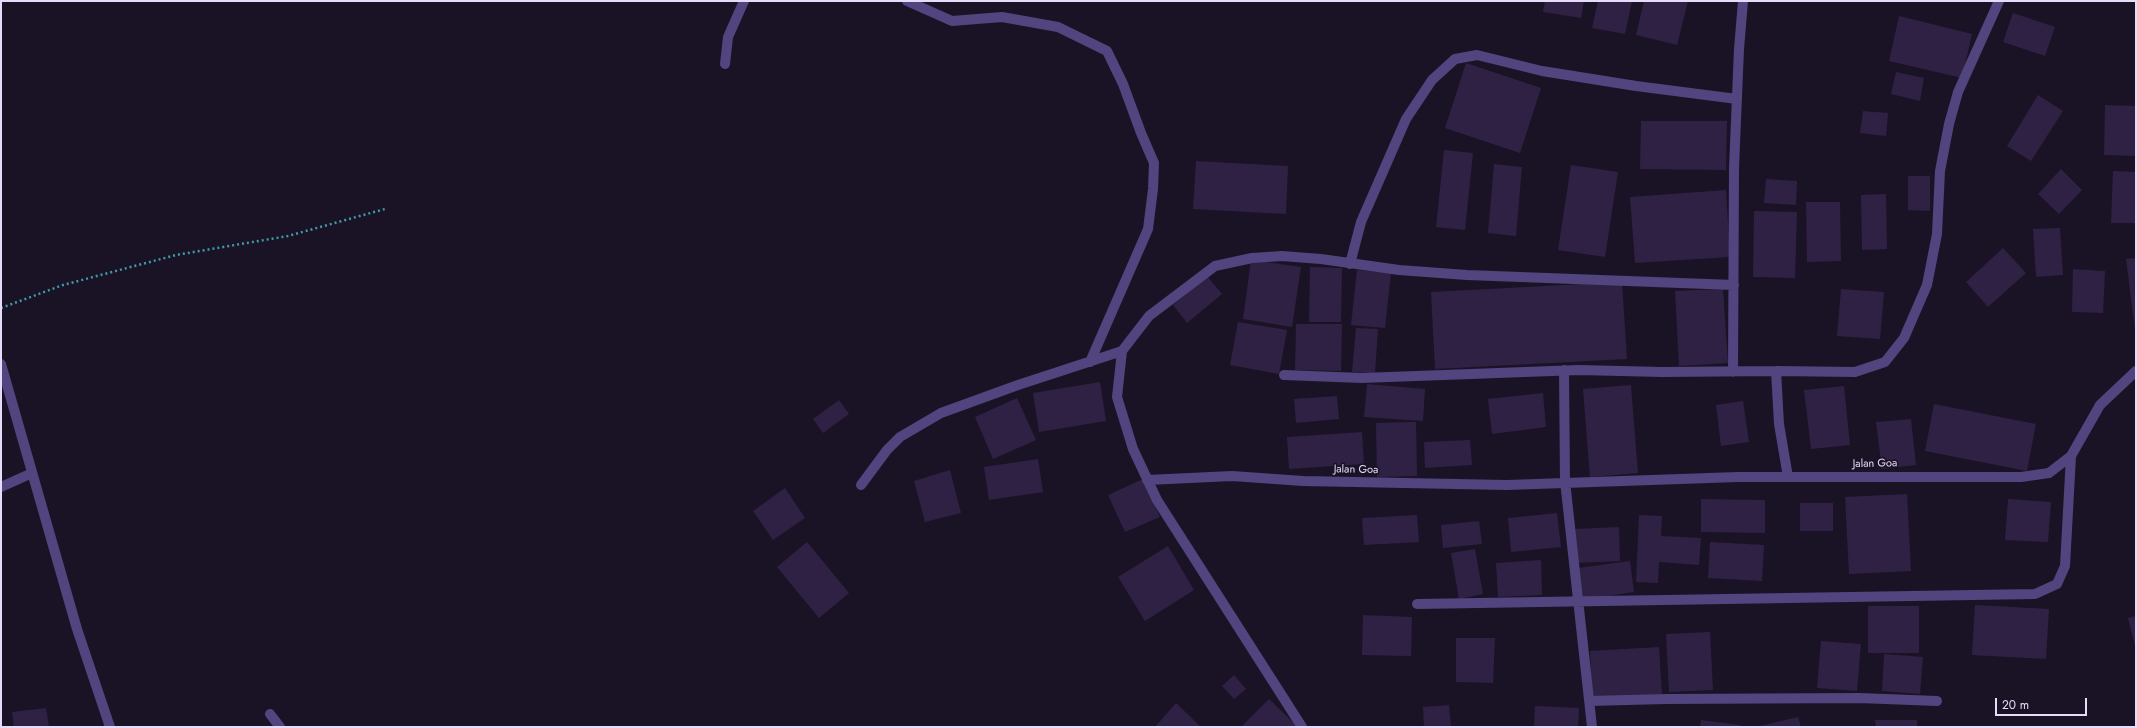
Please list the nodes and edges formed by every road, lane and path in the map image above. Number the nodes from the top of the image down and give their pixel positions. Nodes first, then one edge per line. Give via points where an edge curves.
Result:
1 (744, 1) edge
2 (907, 1) edge
3 (1743, 1) edge
4 (1999, 1) edge
5 (725, 64) dead end
6 (1737, 99) junction
7 (385, 209) dead end
8 (1350, 264) junction
9 (1734, 285) junction
10 (1, 308) edge
11 (1122, 350) junction
12 (1090, 362) junction
13 (1, 364) edge
14 (1564, 370) junction
15 (1776, 371) junction
16 (2136, 371) edge
17 (1732, 372) junction
18 (1284, 375) dead end
19 (2072, 456) junction
20 (32, 472) junction
21 (1788, 477) junction
22 (1147, 480) junction
23 (1565, 482) junction
24 (861, 485) dead end
25 (1, 487) edge
26 (1577, 602) junction
27 (1417, 604) dead end
28 (1937, 701) dead end
29 (1589, 702) junction
30 (270, 714) dead end
31 (110, 727) edge
32 (280, 727) edge
33 (1302, 727) edge
34 (1592, 727) edge

1 - 5 street via 728,37
2 - 12 street via 952,21 1002,17 1058,27 1106,51 1123,84 1140,133 1154,163 1153,189 1148,229
3 - 6 street
4 - 15 street via 1956,99 1940,171 1937,234 1927,285 1904,338 1885,362 1856,372
6 - 8 street via 1542,71 1477,55 1455,59 1432,80 1406,119 1361,222
6 - 9 street
7 - 10 path via 288,236 176,255 63,285
8 - 9 street via 1467,275
8 - 11 street via 1282,256 1252,258 1215,266 1149,316
9 - 17 street
11 - 12 street
11 - 22 street via 1117,398 1133,449
12 - 24 street via 941,413 914,427 887,450
13 - 20 street
14 - 17 street
14 - 18 street via 1368,378
14 - 23 street
15 - 17 street
15 - 21 street via 1779,424
16 - 19 street, Jalan Goa via 2100,405
19 - 21 street, Jalan Goa via 2049,473 2021,477
19 - 26 street via 2065,566 2057,584 2035,594
20 - 25 street
20 - 31 street via 77,630
21 - 23 street, Jalan Goa
22 - 23 street, Jalan Goa via 1232,476 1303,481 1440,484 1507,485
22 - 33 street via 1156,500 1189,553
23 - 26 street
26 - 27 street
26 - 29 street
28 - 29 street via 1852,698
29 - 34 street
30 - 32 street

